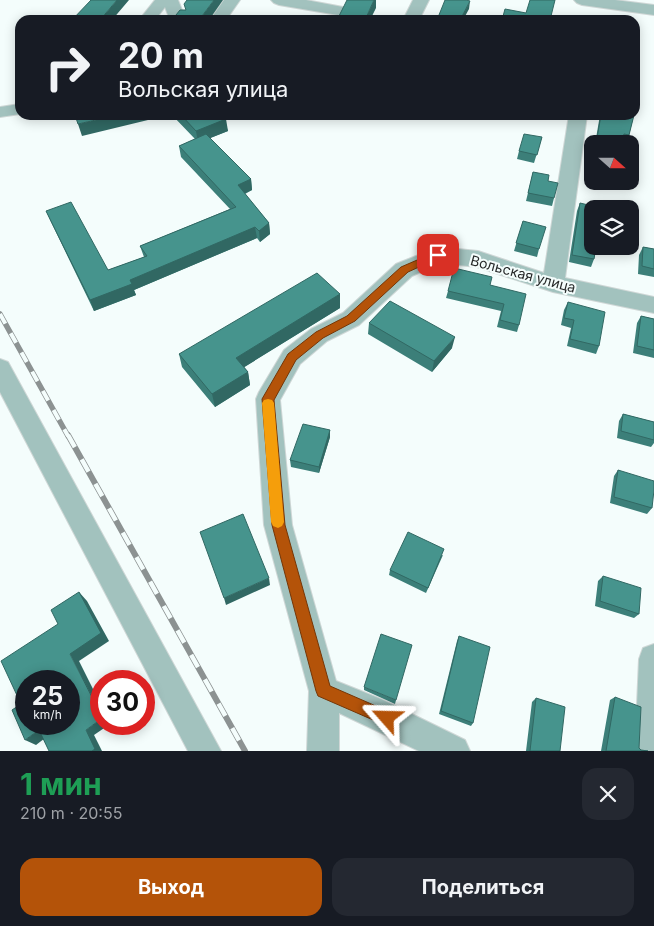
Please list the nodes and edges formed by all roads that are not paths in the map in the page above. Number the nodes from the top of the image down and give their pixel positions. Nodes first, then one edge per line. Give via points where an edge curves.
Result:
1 (163, 0) edge
2 (170, 0) edge
3 (232, 0) edge
4 (279, 0) edge
5 (419, 0) edge
6 (582, 0) edge
7 (619, 8) edge
8 (338, 10) edge
9 (654, 10) edge
10 (151, 15) edge
11 (176, 15) edge
12 (222, 15) edge
13 (413, 15) edge
14 (15, 110) edge
15 (0, 112) edge
16 (577, 120) edge
17 (553, 284) junction
18 (654, 305) edge
19 (0, 369) edge
20 (654, 659) edge
21 (324, 691) junction
22 (203, 750) edge
23 (323, 751) edge
24 (454, 751) edge
25 (651, 751) edge

1 - 10 street
2 - 11 street
3 - 12 street
4 - 8 street
5 - 13 street
6 - 7 street
7 - 9 street
14 - 15 street
16 - 17 street
17 - 18 street, Вольская улица
17 - 21 street, Вольская улица via 478,259 438,255 404,270 351,318 319,335 292,357 268,399 278,525
19 - 22 street
20 - 25 street
21 - 23 street, Вольская улица
21 - 24 street

